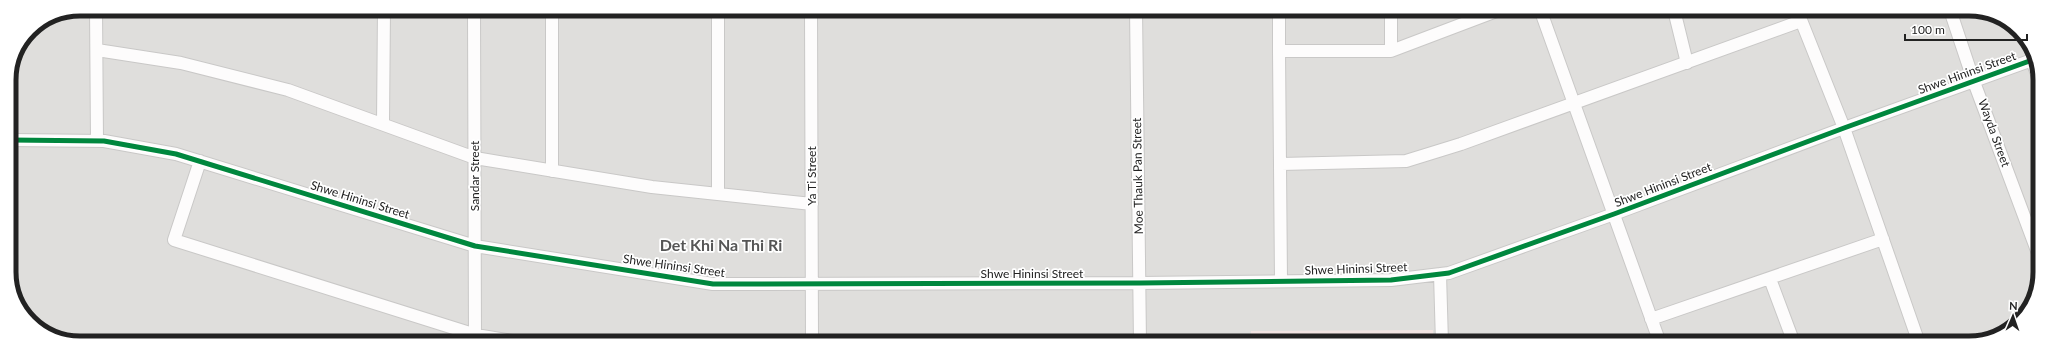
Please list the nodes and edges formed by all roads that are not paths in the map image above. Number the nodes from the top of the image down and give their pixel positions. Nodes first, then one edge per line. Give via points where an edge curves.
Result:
1 (96, 16) edge
2 (384, 16) edge
3 (474, 16) edge
4 (552, 16) edge
5 (718, 16) edge
6 (811, 16) edge
7 (1136, 16) edge
8 (1279, 16) edge
9 (1390, 16) edge
10 (1486, 16) edge
11 (1542, 16) edge
12 (1676, 16) edge
13 (1797, 16) edge
14 (1799, 16) edge
15 (1952, 16) edge
16 (97, 50) junction
17 (1279, 51) junction
18 (1391, 51) junction
19 (2030, 61) edge
20 (1687, 62) junction
21 (1974, 82) junction
22 (1574, 103) junction
23 (383, 123) junction
24 (1844, 128) junction
25 (16, 140) edge
26 (97, 141) junction
27 (475, 158) junction
28 (200, 162) junction
29 (1281, 164) junction
30 (552, 170) junction
31 (718, 194) junction
32 (812, 204) junction
33 (1614, 214) junction
34 (1883, 239) junction
35 (2033, 240) edge
36 (475, 246) junction
37 (1440, 274) junction
38 (1770, 279) junction
39 (1281, 281) junction
40 (1140, 283) junction
41 (812, 285) junction
42 (1651, 319) junction
43 (467, 336) edge
44 (476, 336) edge
45 (812, 336) edge
46 (1140, 336) edge
47 (1442, 336) edge
48 (1657, 336) edge
49 (1791, 336) edge
50 (1917, 336) edge

1 - 16 street
2 - 23 street
3 - 27 street, Sandar Street
4 - 30 street
5 - 31 street
6 - 32 street, Ya Ti Street
7 - 40 street, Moe Thauk Pan Street
8 - 17 street
9 - 18 street
10 - 18 street
11 - 22 street
12 - 20 street
13 - 20 street
14 - 24 street
15 - 21 street, Wayda Street
16 - 23 street via 181,63 280,88
16 - 26 street
17 - 18 street
17 - 29 street
19 - 21 street, Shwe Hininsi Street
20 - 22 street
21 - 24 street, Shwe Hininsi Street
21 - 35 street, Wayda Street
22 - 29 street via 1406,161
22 - 33 street
23 - 27 street
24 - 33 street, Shwe Hininsi Street
24 - 34 street
25 - 26 street, Shwe Hininsi Street
26 - 28 street, Shwe Hininsi Street via 176,154
27 - 30 street
27 - 36 street, Sandar Street
28 - 36 street, Shwe Hininsi Street
28 - 43 street via 174,240
29 - 39 street
30 - 31 street via 652,187
31 - 32 street
32 - 41 street, Ya Ti Street
33 - 37 street, Shwe Hininsi Street
33 - 42 street
34 - 38 street
34 - 50 street
36 - 41 street, Shwe Hininsi Street via 713,284
36 - 44 street, Sandar Street
37 - 39 street, Shwe Hininsi Street via 1391,280
37 - 47 street
38 - 42 street
38 - 49 street
39 - 40 street, Shwe Hininsi Street
40 - 41 street, Shwe Hininsi Street
40 - 46 street, Moe Thauk Pan Street
41 - 45 street, Ya Ti Street
42 - 48 street

